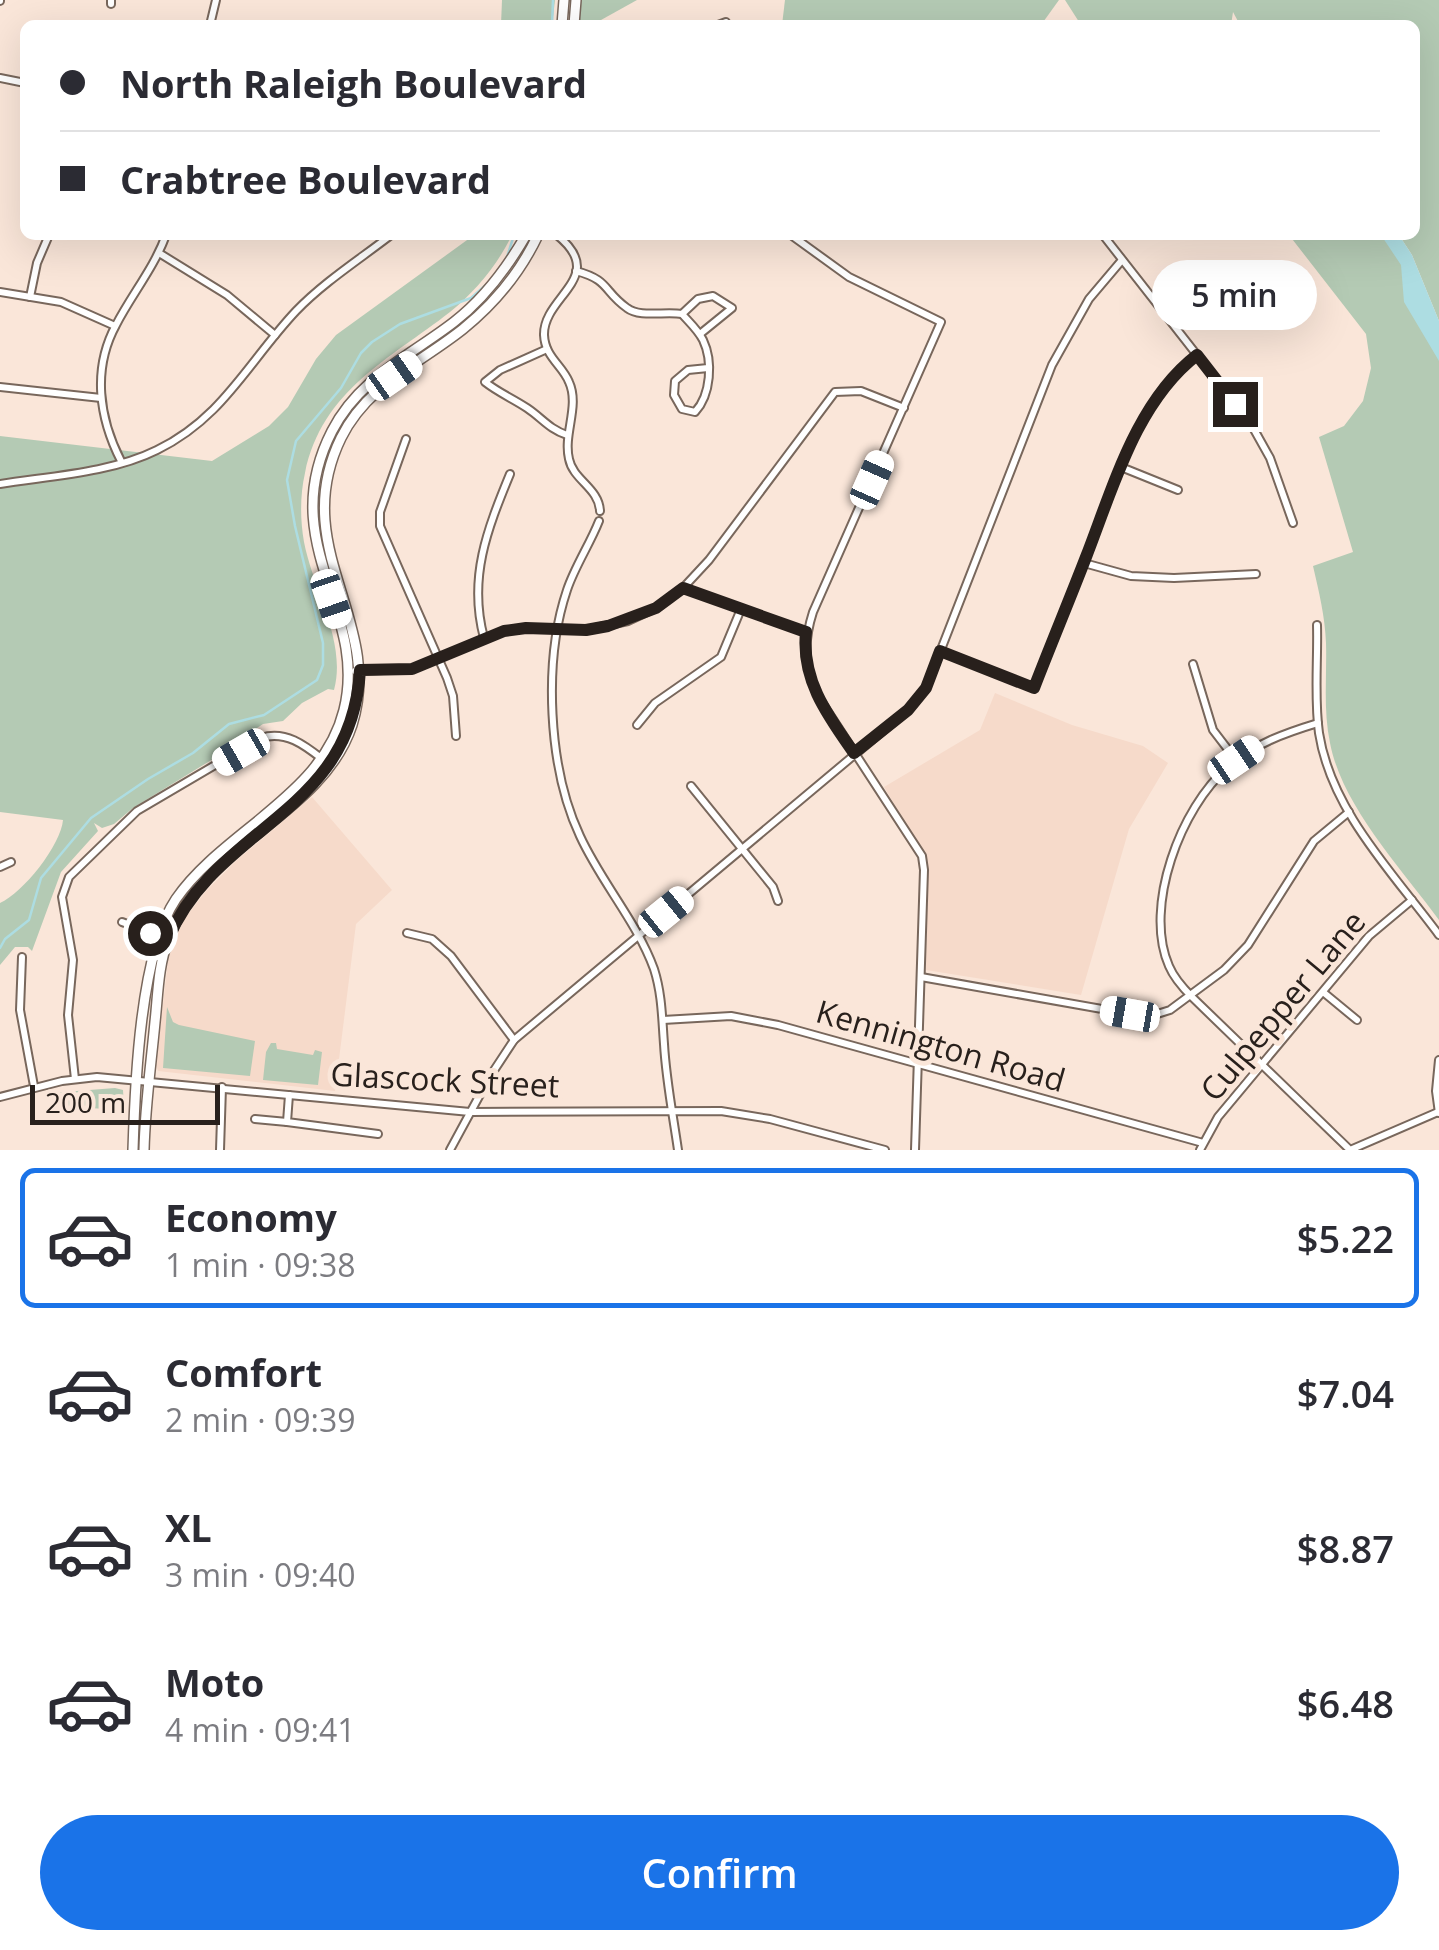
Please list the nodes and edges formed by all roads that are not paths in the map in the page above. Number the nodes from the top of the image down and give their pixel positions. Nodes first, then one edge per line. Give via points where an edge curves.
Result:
1 (48, 240) edge
2 (164, 240) edge
3 (386, 240) edge
4 (523, 240) edge
5 (535, 240) edge
6 (563, 240) edge
7 (798, 240) edge
8 (1107, 240) edge
9 (159, 253) junction
10 (1122, 260) junction
11 (576, 271) junction
12 (0, 292) edge
13 (30, 296) junction
14 (682, 314) junction
15 (115, 326) junction
16 (275, 334) junction
17 (700, 334) junction
18 (548, 349) junction
19 (1197, 355) junction
20 (708, 368) junction
21 (0, 387) edge
22 (101, 398) junction
23 (904, 408) junction
24 (567, 435) junction
25 (406, 439) dead end
26 (121, 461) junction
27 (1121, 467) junction
28 (510, 474) dead end
29 (0, 484) edge
30 (1178, 490) dead end
31 (600, 511) dead end
32 (599, 521) dead end
33 (1293, 523) dead end
34 (1084, 562) junction
35 (1256, 574) dead end
36 (683, 588) junction
37 (740, 608) junction
38 (1318, 625) dead end
39 (559, 628) junction
40 (806, 632) junction
41 (484, 638) junction
42 (940, 651) junction
43 (438, 660) junction
44 (1193, 664) dead end
45 (354, 670) junction
46 (1318, 723) junction
47 (636, 725) dead end
48 (456, 736) dead end
49 (854, 753) junction
50 (1236, 760) junction
51 (326, 762) junction
52 (691, 786) dead end
53 (1349, 812) junction
54 (743, 849) junction
55 (11, 862) dead end
56 (0, 867) edge
57 (1412, 900) junction
58 (778, 901) dead end
59 (122, 922) dead end
60 (408, 934) dead end
61 (1439, 935) edge
62 (637, 936) junction
63 (163, 937) junction
64 (22, 958) dead end
65 (920, 977) junction
66 (1323, 992) junction
67 (1192, 998) junction
68 (663, 1020) junction
69 (1357, 1020) dead end
70 (514, 1040) junction
71 (1439, 1060) edge
72 (917, 1064) junction
73 (1261, 1065) junction
74 (74, 1079) junction
75 (144, 1079) junction
76 (34, 1086) junction
77 (222, 1088) junction
78 (290, 1095) junction
79 (0, 1096) edge
80 (672, 1110) junction
81 (470, 1112) junction
82 (1439, 1113) edge
83 (255, 1119) dead end
84 (287, 1122) junction
85 (378, 1134) dead end
86 (1202, 1146) edge
87 (133, 1150) edge
88 (144, 1150) edge
89 (220, 1150) edge
90 (450, 1150) edge
91 (678, 1150) edge
92 (885, 1150) edge
93 (914, 1150) edge
94 (1350, 1150) edge

1 - 13 street
2 - 9 street
3 - 16 street
4 - 45 main road via 478,300 364,387 323,452 314,486 314,542
5 - 45 main road via 487,308 372,395 334,456 325,488 326,541 354,635
6 - 11 street via 572,247
7 - 23 street via 849,277 941,322
8 - 10 street
9 - 15 street
9 - 16 street
10 - 19 street
10 - 42 street via 1089,298 1052,366
11 - 14 street via 604,282 639,314
11 - 18 street via 545,326
12 - 13 street
13 - 15 street
14 - 17 street
14 - 17 street via 713,296 732,308
15 - 22 street
16 - 26 street via 219,407 190,431
17 - 20 street
18 - 24 street via 570,382
18 - 24 street via 485,382
19 - 27 street via 1164,388
19 - 33 street via 1263,442
20 - 20 street via 703,404 695,412 682,408 675,380
21 - 22 street
22 - 26 street
23 - 36 street via 860,392 835,392
23 - 40 street
24 - 31 street via 569,464
25 - 43 street via 380,526
26 - 29 street
27 - 30 street
27 - 34 street
28 - 41 street via 477,583
32 - 39 street via 568,588
34 - 35 street via 1130,576
34 - 42 street via 1034,688
36 - 37 street
36 - 39 street via 628,621
37 - 40 street
37 - 47 street via 722,657
38 - 46 street
39 - 41 street
39 - 62 street via 553,710 564,791 580,837
40 - 49 street via 810,681
41 - 43 street
42 - 49 street via 926,688 908,710
43 - 45 street via 412,669
43 - 48 street via 453,696
44 - 50 street via 1213,730
45 - 51 main road via 351,726
46 - 50 street
46 - 53 street via 1327,768
49 - 54 street
49 - 65 street via 922,856
50 - 67 street via 1200,797 1178,838 1166,885 1164,952
51 - 63 main road via 321,778 200,886
51 - 74 street via 292,738 261,738 137,811 73,870 62,897 72,960
52 - 54 street
53 - 57 street
53 - 67 street via 1314,841 1248,945
54 - 58 street
54 - 62 street
55 - 56 street
57 - 61 street
57 - 66 street, Culpepper Lane via 1368,936
59 - 63 street
60 - 70 street via 432,939 451,956
62 - 68 street via 653,966
62 - 70 street
63 - 75 main road
64 - 76 street via 20,1010
65 - 67 street via 1130,1014 1154,1015
65 - 72 street
66 - 69 street
66 - 73 street, Culpepper Lane
67 - 73 street
68 - 72 street, Kennington Road via 731,1016
68 - 80 street
70 - 81 street
71 - 82 street
72 - 86 street, Kennington Road
72 - 93 street
73 - 86 street, Culpepper Lane
73 - 94 street
74 - 75 street, Glascock Street
74 - 76 street, Glascock Street
75 - 77 street, Glascock Street
75 - 87 main road
75 - 88 main road
76 - 79 street, Glascock Street
77 - 78 street, Glascock Street
77 - 89 street
78 - 81 street, Glascock Street
78 - 84 street
80 - 81 street, Glascock Street
80 - 91 street
80 - 92 street, Glascock Street via 770,1119
81 - 90 street
82 - 94 street
83 - 84 street
84 - 85 street

